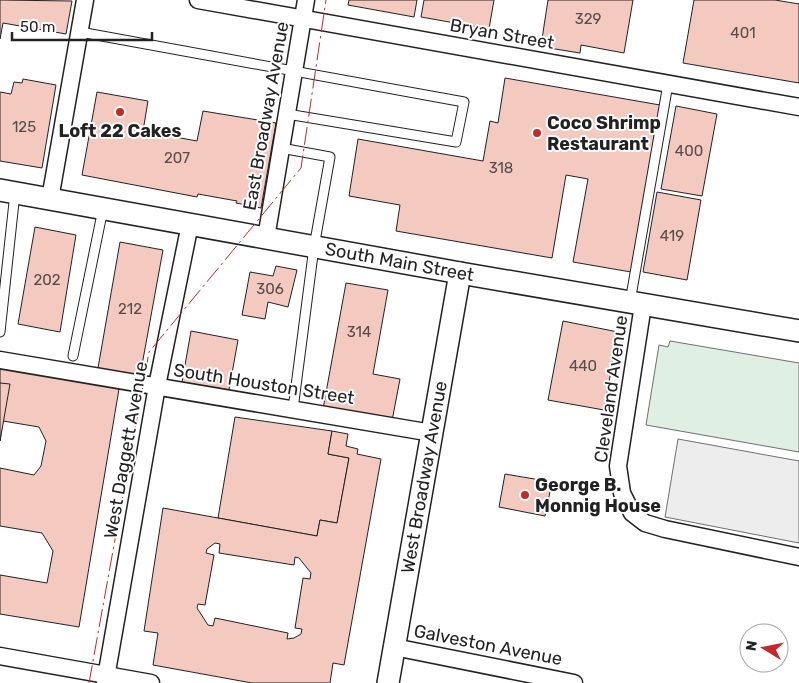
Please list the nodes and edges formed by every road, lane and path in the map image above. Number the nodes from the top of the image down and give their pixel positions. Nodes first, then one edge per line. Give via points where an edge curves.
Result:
1 (85, 0) edge
2 (198, 0) edge
3 (306, 0) edge
4 (303, 19) junction
5 (80, 32) junction
6 (294, 72) junction
7 (668, 84) junction
8 (799, 107) edge
9 (287, 114) junction
10 (281, 148) junction
11 (8, 191) edge
12 (50, 199) junction
13 (103, 208) junction
14 (190, 224) junction
15 (266, 238) junction
16 (314, 247) junction
17 (460, 273) junction
18 (637, 304) junction
19 (799, 331) edge
20 (0, 332) edge
21 (73, 356) dead end
22 (0, 360) edge
23 (157, 386) junction
24 (293, 409) junction
25 (432, 432) junction
26 (799, 556) edge
27 (394, 647) junction
28 (0, 656) edge
29 (106, 679) edge
30 (151, 683) edge
31 (388, 683) edge
32 (574, 683) edge

1 - 5 street
2 - 4 street, Bryan Street
3 - 4 street, East Broadway Avenue
4 - 6 street, East Broadway Avenue
4 - 7 street, Bryan Street
5 - 6 lane
5 - 12 street
6 - 9 street, East Broadway Avenue
6 - 9 lane via 464,102 456,142
7 - 8 street, Bryan Street
7 - 18 lane
9 - 10 street, East Broadway Avenue
10 - 15 street, East Broadway Avenue
10 - 16 lane via 330,157
11 - 12 street, South Main Street
11 - 20 lane
12 - 13 street, South Main Street
13 - 14 street, South Main Street
13 - 21 lane
14 - 15 street, South Main Street
14 - 23 street, West Daggett Avenue
15 - 16 street, South Main Street
16 - 17 street, South Main Street
16 - 24 lane
17 - 18 street, South Main Street
17 - 25 street, West Broadway Avenue
18 - 19 street, South Main Street
18 - 26 street, Cleveland Avenue via 618,466 622,493 632,513 645,523 665,529
22 - 23 street, South Houston Street
23 - 24 street, South Houston Street
23 - 29 street, West Daggett Avenue
24 - 25 street, South Houston Street
25 - 27 street, West Broadway Avenue
27 - 31 street, West Broadway Avenue
27 - 32 street, Galveston Avenue
28 - 29 street
29 - 30 street

